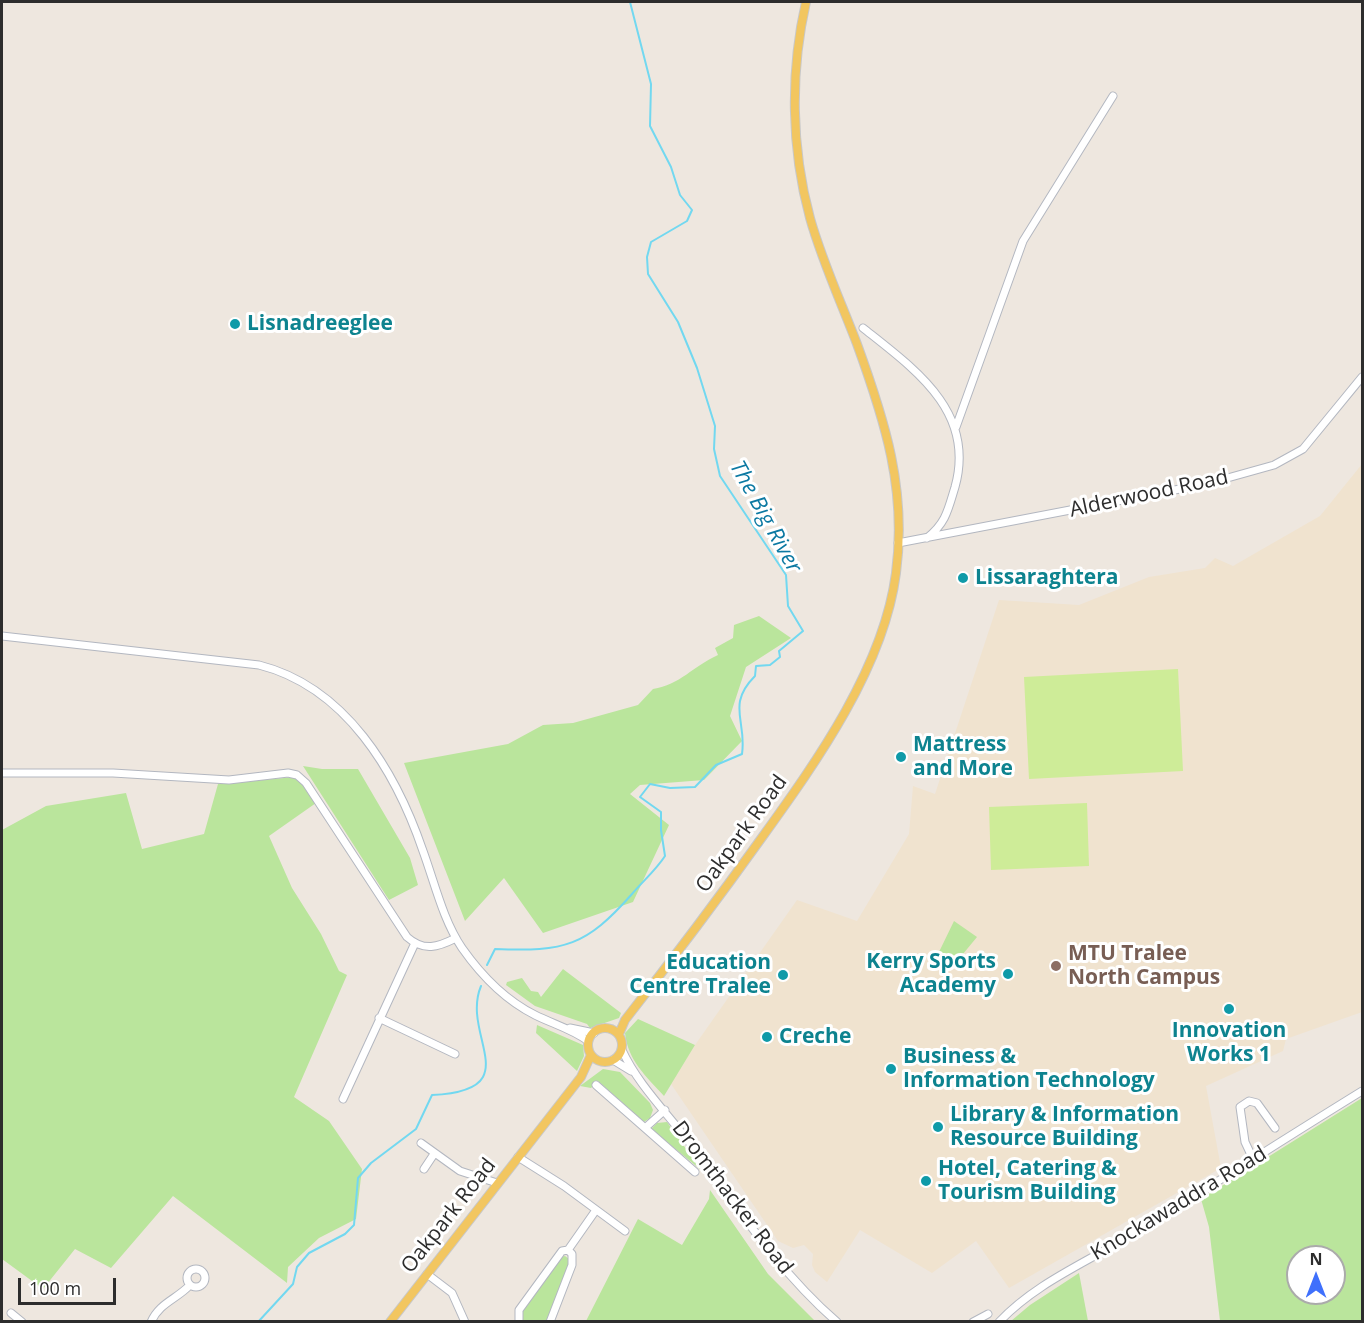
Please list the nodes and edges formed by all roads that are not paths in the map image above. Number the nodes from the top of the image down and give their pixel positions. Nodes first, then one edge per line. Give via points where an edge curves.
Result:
1 (806, 2) edge
2 (1113, 96) dead end
3 (863, 328) dead end
4 (1362, 377) edge
5 (956, 427) junction
6 (925, 539) junction
7 (898, 543) junction
8 (2, 636) edge
9 (2, 773) edge
10 (456, 938) junction
11 (415, 943) junction
12 (380, 1018) junction
13 (625, 1020) junction
14 (565, 1027) junction
15 (610, 1028) junction
16 (594, 1033) junction
17 (618, 1034) junction
18 (588, 1041) junction
19 (622, 1050) junction
20 (455, 1054) dead end
21 (591, 1055) junction
22 (613, 1060) junction
23 (599, 1062) junction
24 (631, 1071) junction
25 (581, 1077) junction
26 (596, 1085) dead end
27 (1362, 1091) edge
28 (343, 1099) dead end
29 (664, 1110) junction
30 (645, 1128) junction
31 (1275, 1128) dead end
32 (421, 1143) dead end
33 (434, 1154) junction
34 (518, 1157) junction
35 (1252, 1159) junction
36 (424, 1169) dead end
37 (685, 1175) dead end
38 (497, 1183) junction
39 (596, 1210) junction
40 (625, 1230) dead end
41 (568, 1250) junction
42 (427, 1274) junction
43 (190, 1285) dead end
44 (11, 1313) dead end
45 (988, 1314) dead end
46 (977, 1320) edge
47 (22, 1322) edge
48 (151, 1322) edge
49 (390, 1322) edge
50 (465, 1322) edge
51 (519, 1322) edge
52 (550, 1322) edge
53 (837, 1322) edge
54 (999, 1322) edge

1 - 7 main road, Oakpark Road via 795,75 796,144 801,178 810,219 890,442
2 - 5 street via 1023,241
3 - 5 street via 928,385
4 - 6 street, Alderwood Road via 1303,449 1274,465 1206,484
5 - 6 street via 959,471 942,525
6 - 7 street, Alderwood Road
7 - 13 main road, Oakpark Road via 893,590 872,657 849,702 798,787
8 - 10 street via 260,665 284,672 324,694 363,737 394,786
9 - 11 street via 113,773 229,780 288,773 297,776 306,783
10 - 11 street via 432,948
10 - 14 street via 472,962 504,995 534,1015
11 - 12 street
12 - 20 street
12 - 28 street
13 - 15 main road
13 - 17 main road, Oakpark Road
14 - 16 street
14 - 18 street
15 - 16 main road
15 - 17 main road
16 - 18 main road
17 - 19 main road
18 - 21 main road
19 - 22 main road
19 - 24 street
21 - 23 main road
21 - 25 main road
22 - 23 main road
22 - 24 street
23 - 25 main road
24 - 29 street, Dromthacker Road
25 - 34 main road, Oakpark Road
26 - 30 street
27 - 35 street, Knockawaddra Road
29 - 30 street
29 - 53 street, Dromthacker Road via 773,1256
30 - 37 street via 693,1170
31 - 35 street via 1257,1103 1249,1101 1240,1107
32 - 33 street
33 - 36 street
33 - 38 street via 460,1171
34 - 38 main road, Oakpark Road
34 - 39 street
35 - 54 street, Knockawaddra Road via 1054,1278
38 - 42 main road, Oakpark Road
39 - 40 street
39 - 41 street
41 - 51 street via 562,1251 519,1310
41 - 52 street via 572,1265
42 - 49 main road, Oakpark Road
42 - 50 street via 453,1293
43 - 48 street via 160,1306
44 - 47 street
45 - 46 street

